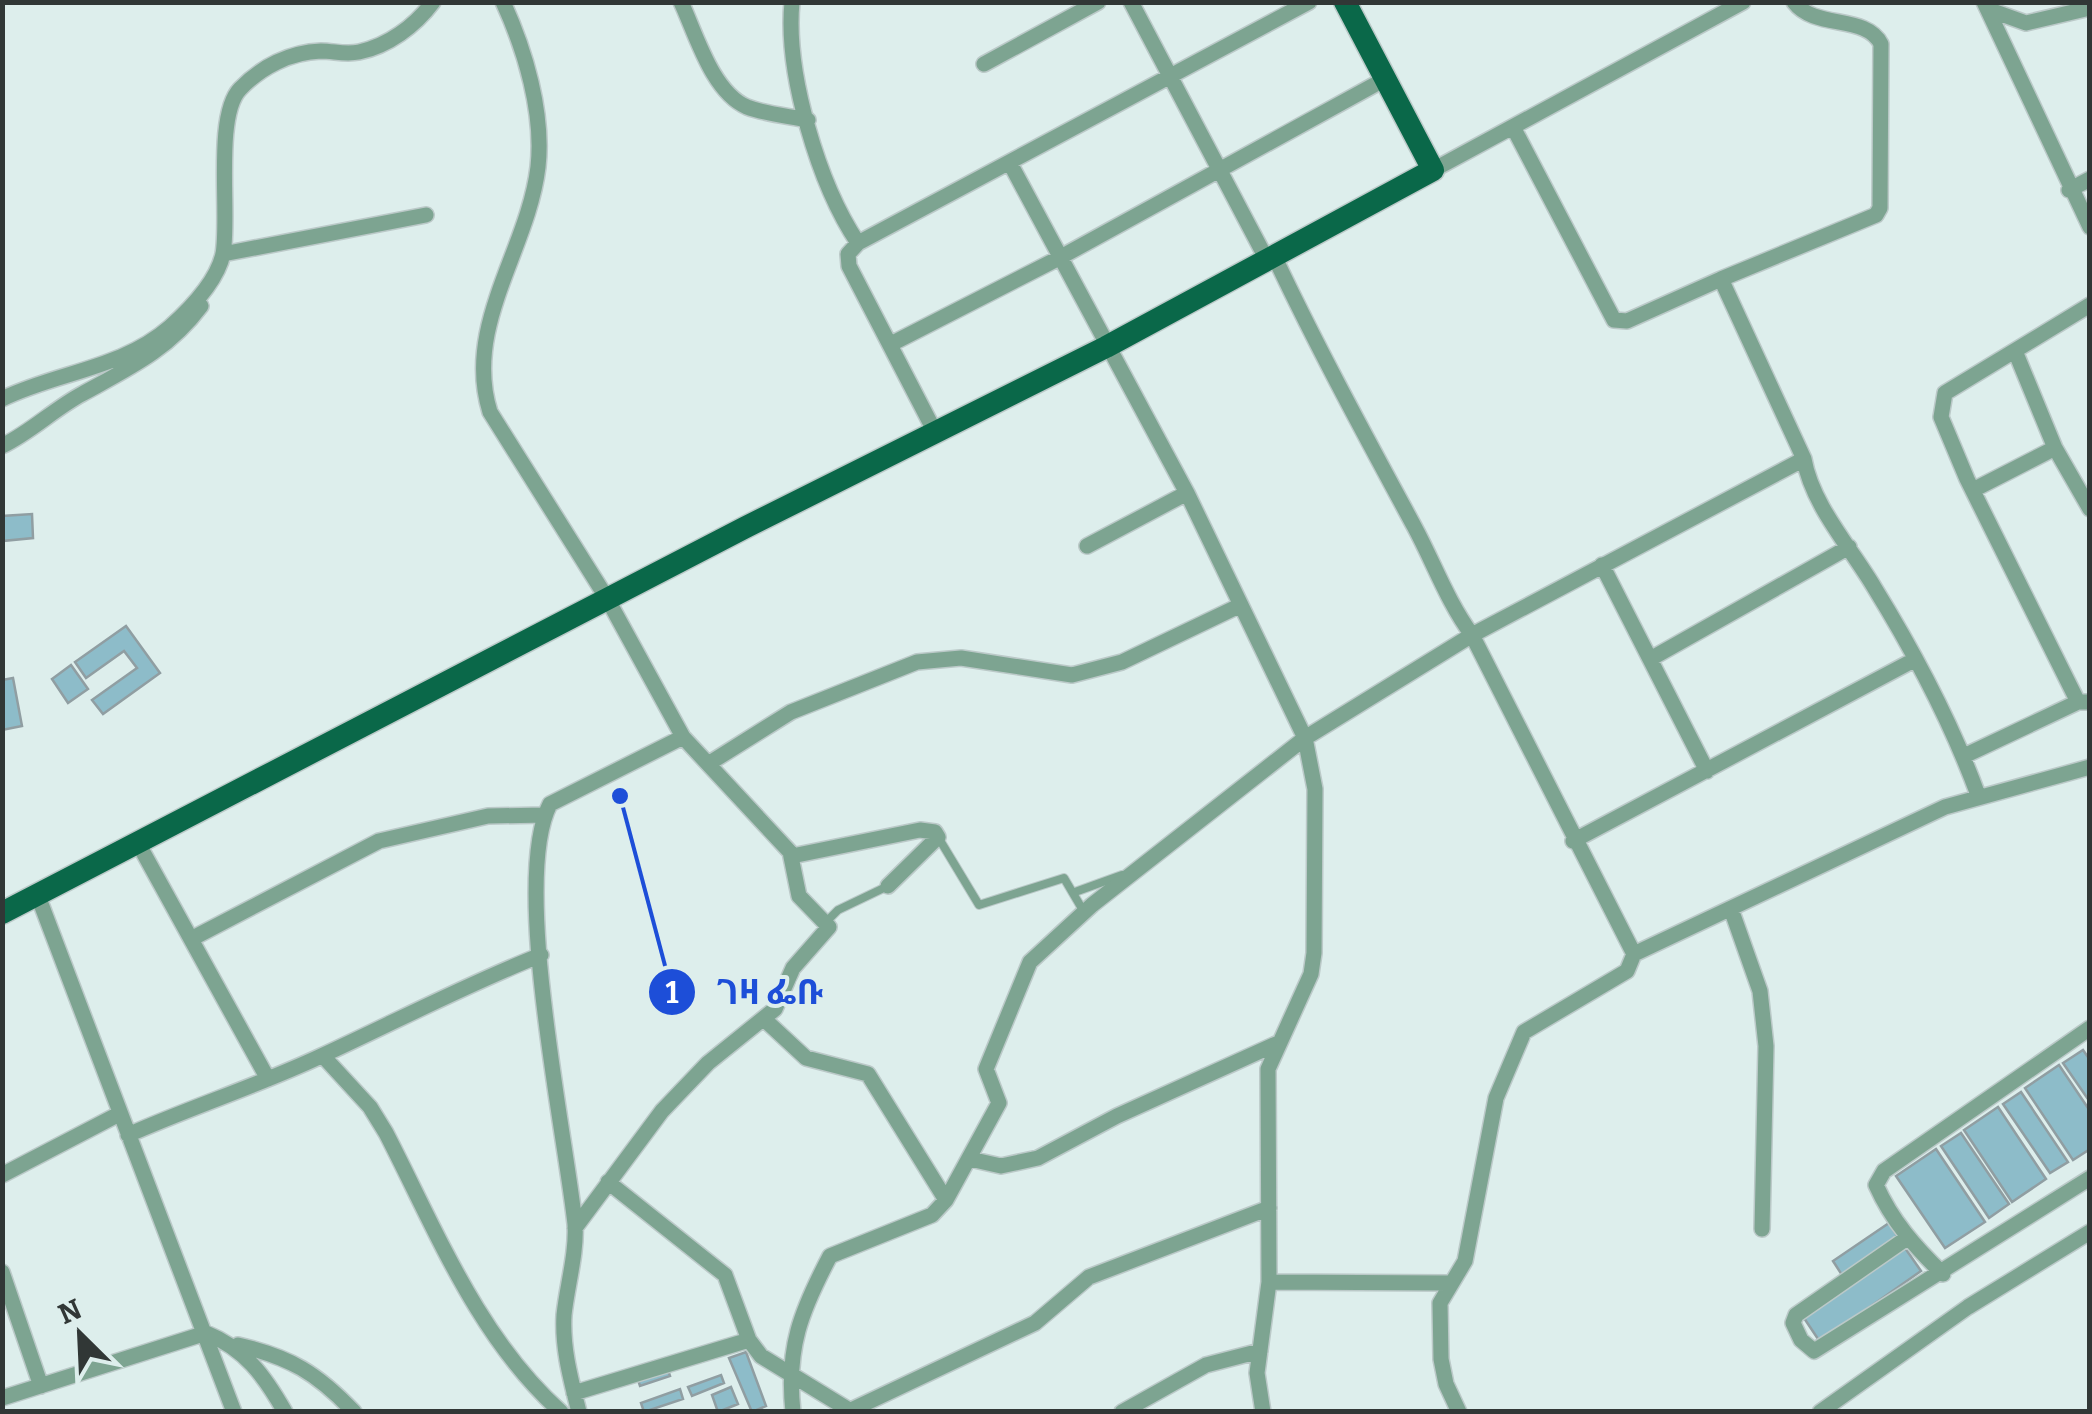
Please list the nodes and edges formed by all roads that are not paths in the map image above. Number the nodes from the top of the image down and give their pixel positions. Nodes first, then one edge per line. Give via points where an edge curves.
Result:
1 (433, 2) edge
2 (503, 2) edge
3 (681, 2) edge
4 (792, 2) edge
5 (1098, 2) edge
6 (1131, 2) edge
7 (1309, 2) edge
8 (1344, 2) edge
9 (1744, 2) edge
10 (1794, 2) edge
11 (1987, 6) edge
12 (2090, 8) edge
13 (984, 64) dead end
14 (1170, 78) junction
15 (1385, 79) junction
16 (808, 120) junction
17 (1513, 127) junction
18 (1011, 165) junction
19 (1218, 170) junction
20 (1433, 170) junction
21 (2090, 179) edge
22 (2069, 190) junction
23 (426, 216) dead end
24 (2090, 227) edge
25 (858, 243) junction
26 (223, 254) junction
27 (1058, 258) junction
28 (1271, 259) junction
29 (214, 275) junction
30 (1721, 279) junction
31 (2090, 306) edge
32 (891, 344) junction
33 (1106, 347) junction
34 (2015, 351) junction
35 (2, 399) edge
36 (936, 434) junction
37 (2, 446) edge
38 (2055, 448) junction
39 (1804, 459) junction
40 (1973, 490) junction
41 (1187, 494) junction
42 (2090, 510) edge
43 (1087, 546) dead end
44 (1850, 547) junction
45 (1602, 565) junction
46 (608, 600) junction
47 (1241, 605) junction
48 (1472, 635) junction
49 (1652, 658) junction
50 (1914, 660) junction
51 (2084, 702) edge
52 (683, 737) junction
53 (1305, 738) junction
54 (1964, 756) junction
55 (708, 764) junction
56 (2090, 767) edge
57 (1707, 770) junction
58 (1978, 795) junction
59 (544, 815) junction
60 (938, 836) junction
61 (1573, 840) junction
62 (138, 843) junction
63 (792, 856) junction
64 (1135, 870) junction
65 (888, 886) joint
66 (1074, 892) junction
67 (38, 896) junction
68 (1732, 909) junction
69 (1084, 912) junction
70 (2, 913) edge
71 (827, 921) junction
72 (191, 940) junction
73 (1634, 954) junction
74 (541, 956) junction
75 (764, 1019) junction
76 (2090, 1028) edge
77 (1276, 1044) junction
78 (322, 1056) junction
79 (268, 1079) junction
80 (119, 1114) junction
81 (128, 1135) junction
82 (970, 1158) junction
83 (2, 1175) edge
84 (2090, 1178) edge
85 (608, 1182) junction
86 (946, 1200) junction
87 (1269, 1208) junction
88 (575, 1228) junction
89 (1762, 1229) dead end
90 (2090, 1232) edge
91 (1906, 1238) junction
92 (2, 1272) edge
93 (1942, 1274) junction
94 (1269, 1282) junction
95 (1449, 1283) junction
96 (206, 1334) junction
97 (749, 1340) junction
98 (234, 1345) junction
99 (1260, 1351) junction
100 (790, 1378) junction
101 (42, 1386) junction
102 (574, 1393) junction
103 (2, 1398) edge
104 (556, 1410) edge
105 (848, 1411) edge
106 (234, 1412) edge
107 (285, 1412) edge
108 (354, 1412) edge
109 (579, 1412) edge
110 (793, 1412) edge
111 (1122, 1412) edge
112 (1263, 1412) edge
113 (1459, 1412) edge
114 (1820, 1412) edge

1 - 26 street via 404,32 371,48 301,54 267,66 236,92 226,139
2 - 46 street via 531,92 538,169 493,306 482,385 490,412
3 - 16 street via 734,98
4 - 16 street via 789,38
5 - 13 street
6 - 14 street
7 - 14 street
8 - 15 main road
9 - 17 street
10 - 30 street via 1833,23 1872,32 1881,44 1880,208
11 - 12 street via 2026,23
11 - 22 street
14 - 18 street
14 - 19 street
15 - 19 street
15 - 20 main road
16 - 25 street via 831,196
17 - 20 street
17 - 30 street via 1614,320 1627,322
18 - 25 street
18 - 27 street
19 - 27 street
19 - 28 street
20 - 28 main road
21 - 22 street
22 - 24 street
23 - 26 street
25 - 32 street via 848,254 849,266
26 - 29 street
27 - 32 street
27 - 33 street
28 - 33 main road
28 - 48 street
29 - 35 street via 169,328 130,353
29 - 37 street via 202,304 166,345
30 - 39 street
31 - 34 street
32 - 36 street
33 - 36 main road
33 - 41 street
34 - 38 street
34 - 40 street via 1945,393 1940,404
36 - 46 main road
38 - 40 street
38 - 42 street
39 - 44 street via 1811,487
39 - 45 street
40 - 51 street
41 - 43 street
41 - 47 street
44 - 49 street
44 - 50 street
45 - 48 street
45 - 49 street
46 - 52 street
46 - 62 main road
47 - 53 street
47 - 55 street via 1122,662 1072,675 961,658 917,662 791,712
48 - 53 street
48 - 61 street
49 - 57 street
50 - 54 street
50 - 57 street
51 - 54 street
52 - 55 street
52 - 59 street via 562,794
53 - 64 street
53 - 77 street via 1315,789 1314,953
54 - 58 street
55 - 63 street
56 - 58 street
57 - 61 street
58 - 68 street
59 - 72 street via 488,816 379,842
59 - 74 street via 535,866
60 - 63 street via 920,830
60 - 65 street
60 - 66 lane via 980,905 1064,878
61 - 73 street
62 - 67 main road
62 - 72 street
63 - 71 street via 798,896
64 - 66 lane
64 - 69 street
65 - 71 lane
66 - 69 lane
67 - 70 main road
67 - 80 street
68 - 73 street
68 - 89 street via 1760,990 1766,1046
69 - 82 street via 1025,972 986,1069 999,1103
71 - 75 street via 827,933 793,968 781,1000
72 - 79 street
73 - 95 street via 1626,970 1534,1024 1518,1041 1496,1098 1465,1261
74 - 78 street
74 - 88 street
75 - 85 street via 685,1087
75 - 86 street via 806,1058 868,1074
76 - 91 street via 1884,1171 1876,1185
77 - 82 street via 1038,1158 1001,1166
77 - 87 street via 1268,1070
78 - 79 street
78 - 104 street via 378,1120 496,1341
79 - 81 street
80 - 81 street
80 - 83 street
81 - 96 street
82 - 86 street
84 - 93 street
85 - 88 street
85 - 97 street via 725,1275
86 - 100 street via 924,1221 830,1256 795,1330
87 - 94 street
87 - 105 street via 1089,1277 1035,1324
88 - 102 street via 564,1318
90 - 114 street via 1968,1307
91 - 93 street
91 - 93 street via 1796,1314 1793,1323 1807,1348 1814,1351
92 - 101 street
94 - 95 street
94 - 99 street
95 - 113 street via 1440,1303 1440,1341 1446,1384
96 - 98 street
96 - 101 street
96 - 106 street
97 - 100 street
97 - 102 street
98 - 107 street
98 - 108 street via 283,1355
99 - 111 street via 1206,1366
99 - 112 street
100 - 105 street
100 - 110 street
101 - 103 street
102 - 109 street

